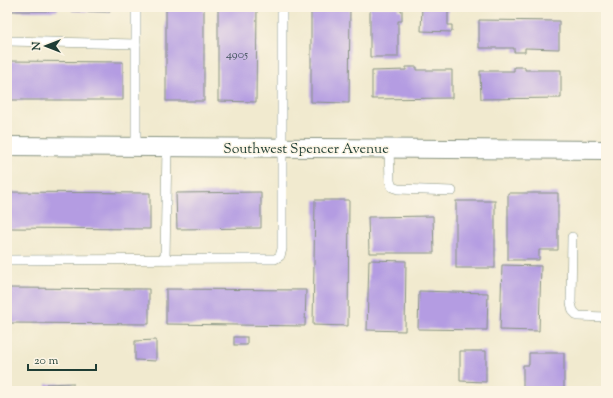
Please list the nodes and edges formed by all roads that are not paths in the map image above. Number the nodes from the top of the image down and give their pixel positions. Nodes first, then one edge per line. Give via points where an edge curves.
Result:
1 (136, 7) edge
2 (282, 7) edge
3 (7, 41) edge
4 (136, 44) junction
5 (7, 146) edge
6 (136, 147) junction
7 (167, 147) junction
8 (283, 148) junction
9 (389, 148) junction
10 (606, 150) edge
11 (452, 191) dead end
12 (572, 236) dead end
13 (165, 259) junction
14 (7, 260) edge
15 (606, 317) edge

1 - 4 lane
2 - 8 lane
3 - 4 lane
4 - 6 lane
5 - 6 street, Southwest Spencer Avenue
6 - 7 street, Southwest Spencer Avenue
7 - 8 street, Southwest Spencer Avenue
7 - 13 lane
8 - 9 street, Southwest Spencer Avenue
8 - 13 lane via 280,256 275,259
9 - 10 street, Southwest Spencer Avenue
9 - 11 lane via 392,187
12 - 15 lane via 573,311 578,316
13 - 14 lane

